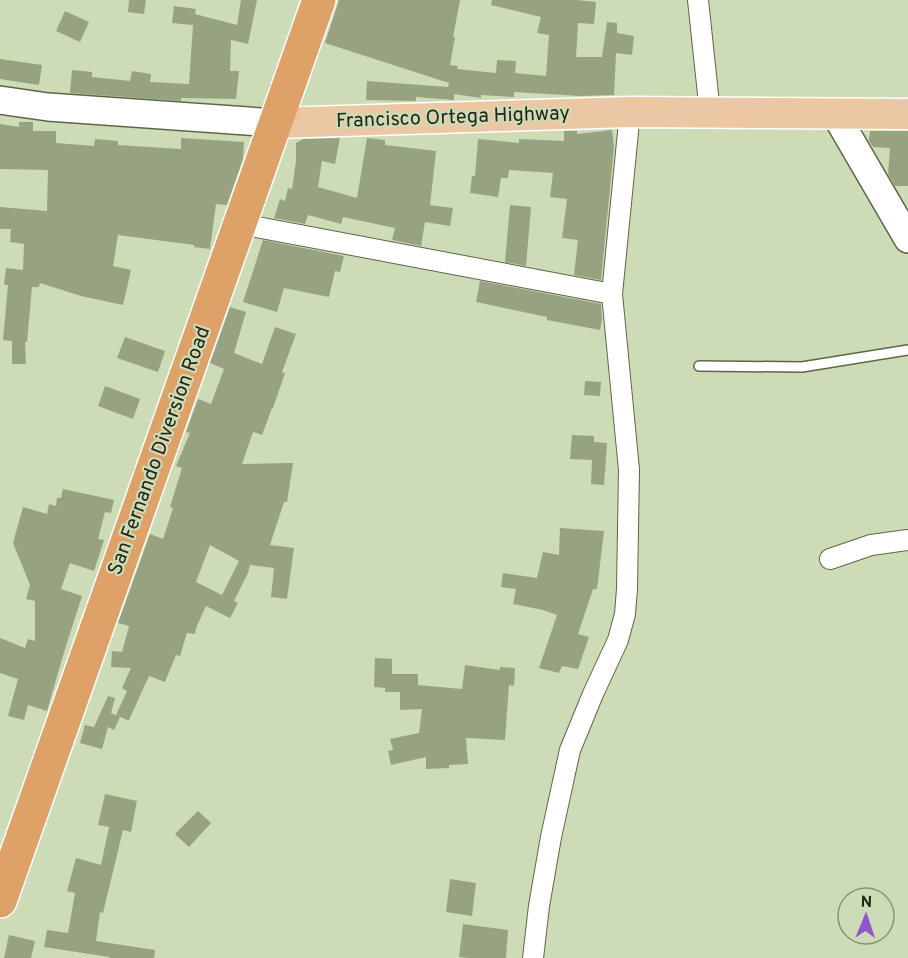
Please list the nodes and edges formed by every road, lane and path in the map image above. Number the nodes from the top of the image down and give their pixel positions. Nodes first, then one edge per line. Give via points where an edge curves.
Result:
1 (319, 0) edge
2 (698, 0) edge
3 (0, 100) edge
4 (630, 112) junction
5 (834, 112) junction
6 (710, 113) junction
7 (908, 114) edge
8 (276, 123) junction
9 (241, 224) junction
10 (908, 239) edge
11 (612, 294) junction
12 (908, 350) edge
13 (699, 366) dead end
14 (908, 540) edge
15 (830, 559) dead end
16 (0, 901) edge
17 (533, 958) edge

1 - 8 highway, San Fernando Diversion Road
2 - 6 street
3 - 8 main road, Francisco Ortega Highway
4 - 6 main road, Francisco Ortega Highway
4 - 8 main road, Francisco Ortega Highway
4 - 11 street
5 - 6 main road, Francisco Ortega Highway
5 - 7 main road, Francisco Ortega Highway
5 - 10 main road
8 - 9 highway, San Fernando Diversion Road
9 - 11 street
9 - 16 highway, San Fernando Diversion Road
11 - 17 street via 628,470 625,615 570,750 551,837
12 - 13 lane via 802,367
14 - 15 street via 872,545

